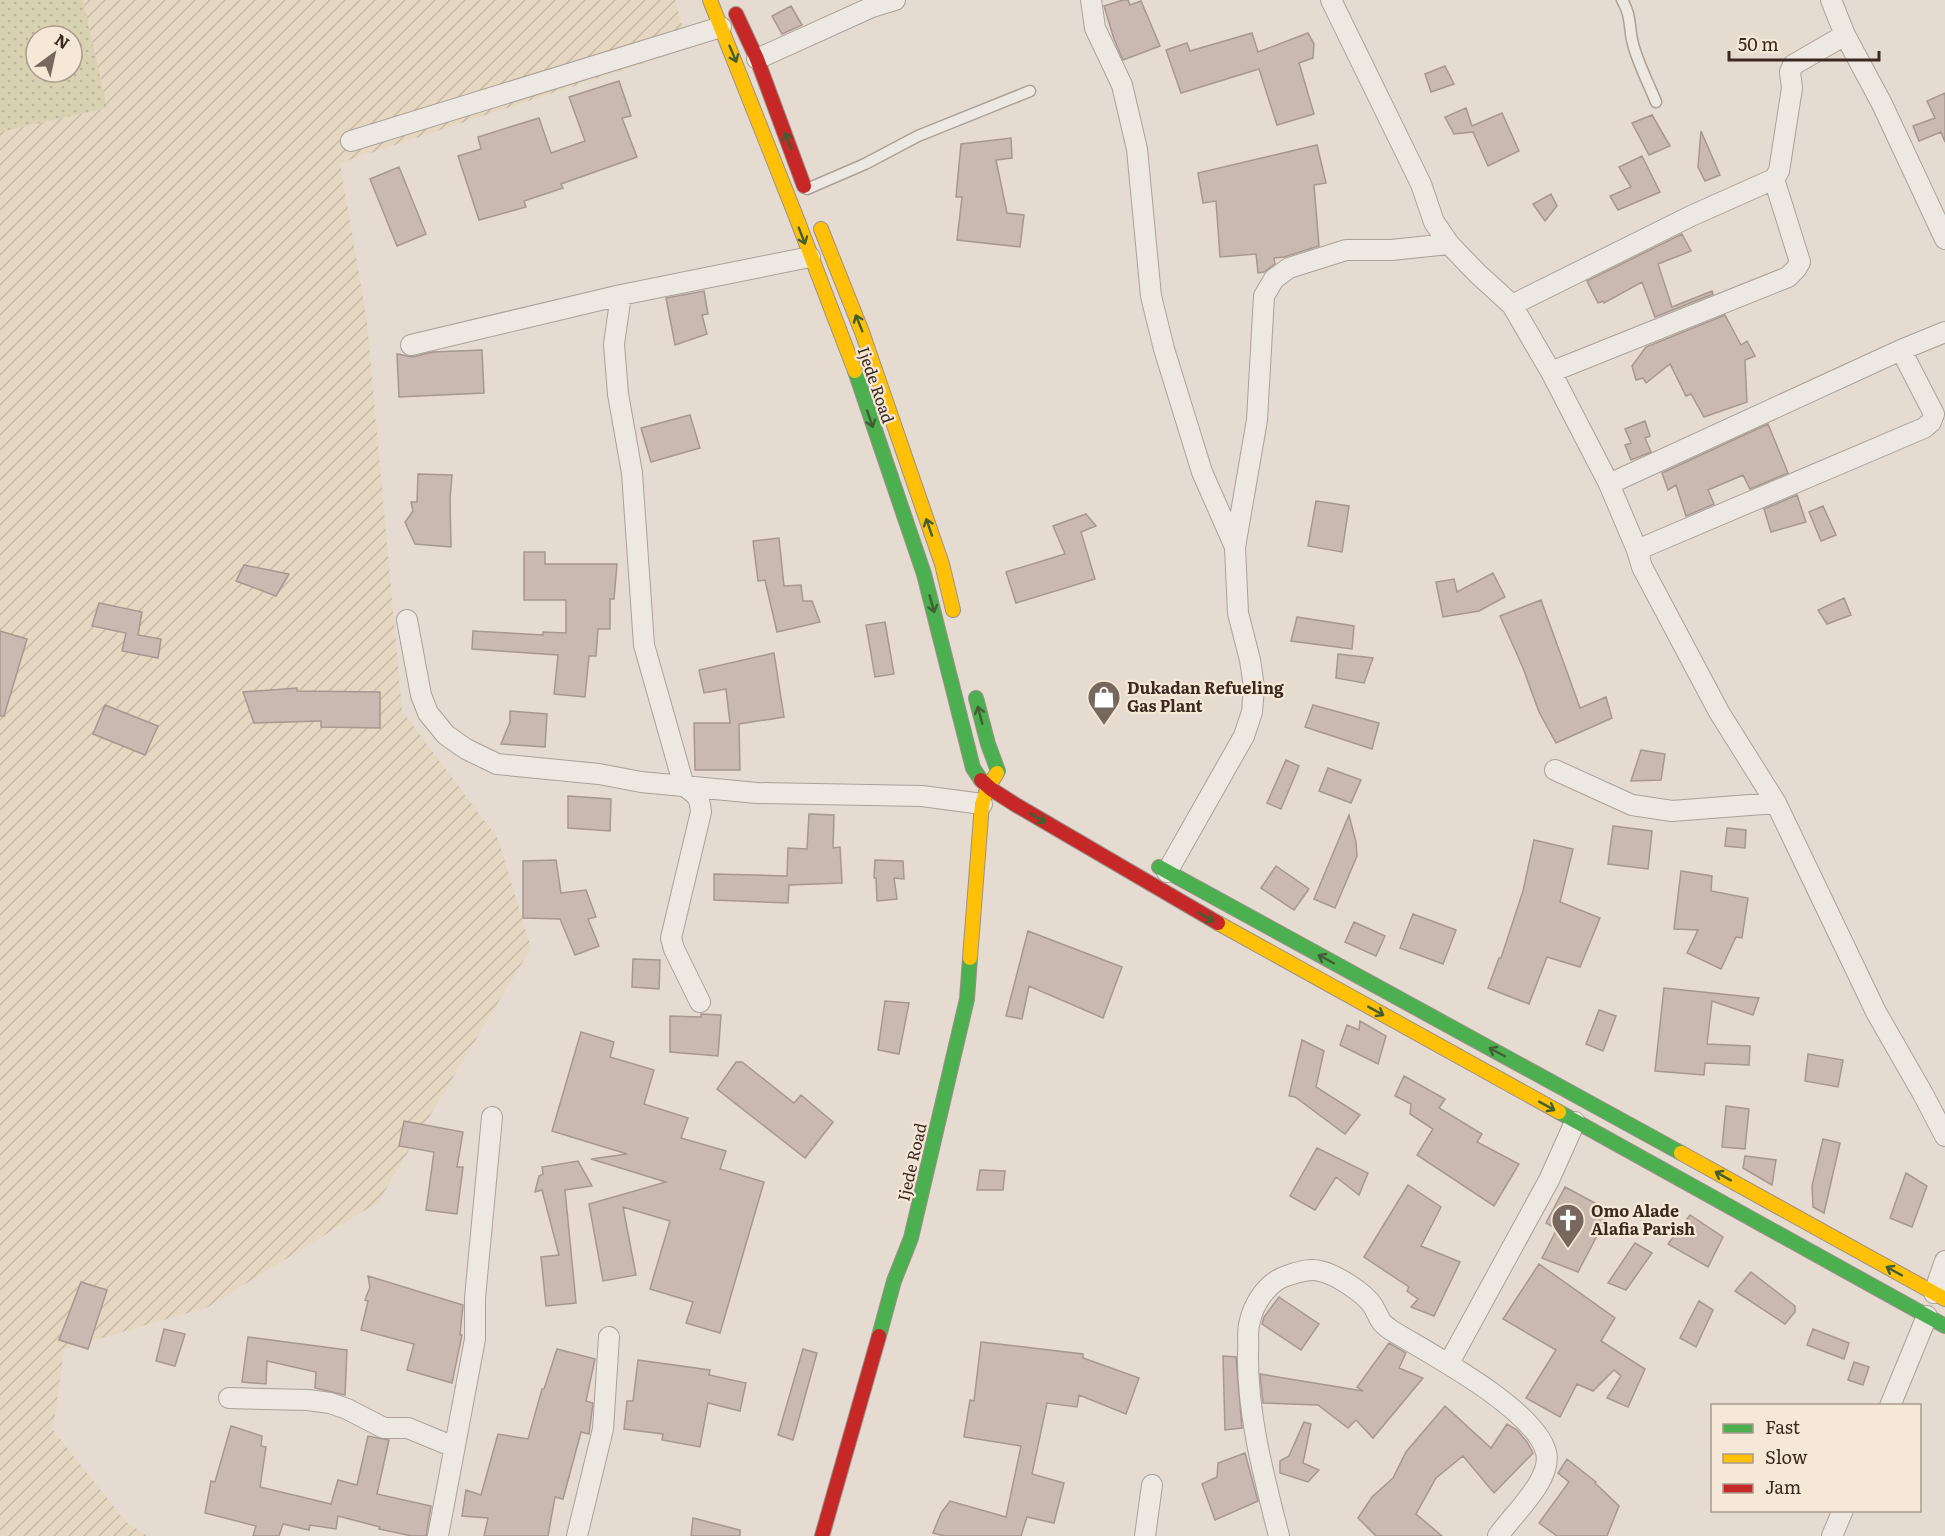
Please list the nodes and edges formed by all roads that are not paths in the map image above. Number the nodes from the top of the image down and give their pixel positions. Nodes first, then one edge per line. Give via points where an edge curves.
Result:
1 (710, 0) edge
2 (731, 0) edge
3 (895, 0) edge
4 (1090, 0) edge
5 (1331, 0) edge
6 (1622, 0) edge
7 (1831, 0) edge
8 (721, 27) junction
9 (1845, 35) junction
10 (757, 59) junction
11 (1030, 91) dead end
12 (1656, 102) dead end
13 (351, 141) dead end
14 (1774, 179) junction
15 (808, 194) junction
16 (789, 200) junction
17 (817, 219) dead end
18 (1945, 238) edge
19 (1449, 244) junction
20 (810, 257) junction
21 (621, 295) junction
22 (1512, 305) junction
23 (1945, 332) edge
24 (411, 345) dead end
25 (1901, 350) junction
26 (1551, 372) junction
27 (1609, 484) junction
28 (1235, 547) junction
29 (1637, 550) junction
30 (407, 620) dead end
31 (956, 620) dead end
32 (973, 687) dead end
33 (1555, 770) dead end
34 (684, 786) junction
35 (985, 795) junction
36 (1776, 803) junction
37 (1148, 860) dead end
38 (1167, 872) junction
39 (700, 1002) dead end
40 (492, 1117) dead end
41 (1575, 1122) junction
42 (1945, 1136) edge
43 (1945, 1261) edge
44 (1940, 1296) edge
45 (1927, 1316) junction
46 (1945, 1326) edge
47 (609, 1337) dead end
48 (1449, 1363) junction
49 (229, 1398) dead end
50 (1891, 1404) edge
51 (454, 1447) junction
52 (1152, 1485) dead end
53 (1842, 1512) edge
54 (438, 1536) edge
55 (577, 1536) edge
56 (822, 1536) edge
57 (1145, 1536) edge
58 (1279, 1536) edge
59 (1498, 1536) edge
60 (1832, 1536) edge

1 - 8 main road, Ijede Road
2 - 10 main road
3 - 10 street
4 - 28 street via 1095,28 1122,85 1137,149 1151,296 1164,349 1202,472
5 - 19 street via 1420,184 1434,222
6 - 12 lane via 1629,11 1639,62
7 - 9 street
8 - 13 street
8 -> 16 main road, Ijede Road
9 - 14 street via 1793,65 1779,171
9 - 18 street
15 -> 10 main road
11 - 15 lane via 918,136
14 - 22 street
14 - 26 street via 1800,262 1788,277
15 - 16 lane
16 -> 20 main road, Ijede Road
31 -> 17 main road, Ijede Road via 942,564 866,343
19 - 22 street
19 - 28 street via 1346,250 1289,268 1274,279 1264,296 1257,420
20 - 21 street
20 -> 35 main road, Ijede Road via 924,574 973,768
21 - 24 street
21 - 34 street via 614,344 632,473 644,645
22 - 26 street
23 - 25 street
25 - 27 street
25 - 29 street via 1934,414 1924,428
26 - 27 street
27 - 29 street
28 - 38 street via 1238,613 1254,687 1252,712 1244,736
29 - 36 street via 1642,567 1719,712
30 - 34 street via 428,713 446,735 466,749 497,764
35 -> 32 main road, Ijede Road via 1002,773 988,744
33 - 36 street via 1632,805 1672,811
34 - 35 street via 757,793
34 - 39 street via 697,795 701,812 671,938
35 -> 41 main road
35 - 56 main road, Ijede Road via 967,999 911,1238 894,1281
36 - 42 street via 1876,1012
37 - 38 main road
44 -> 38 main road
40 - 51 street via 475,1298 475,1339
41 - 45 main road
41 - 48 street via 1549,1180
43 - 44 street
45 - 46 main road
45 - 50 street
47 - 55 street via 603,1429
48 - 58 street via 1389,1328 1378,1319 1362,1293 1320,1270 1279,1278 1267,1287 1249,1325 1248,1378 1263,1472
48 - 59 street via 1517,1412 1546,1451 1548,1465 1542,1479
49 - 51 street via 330,1403 384,1428 408,1428
51 - 54 street
52 - 57 street
53 - 60 street

